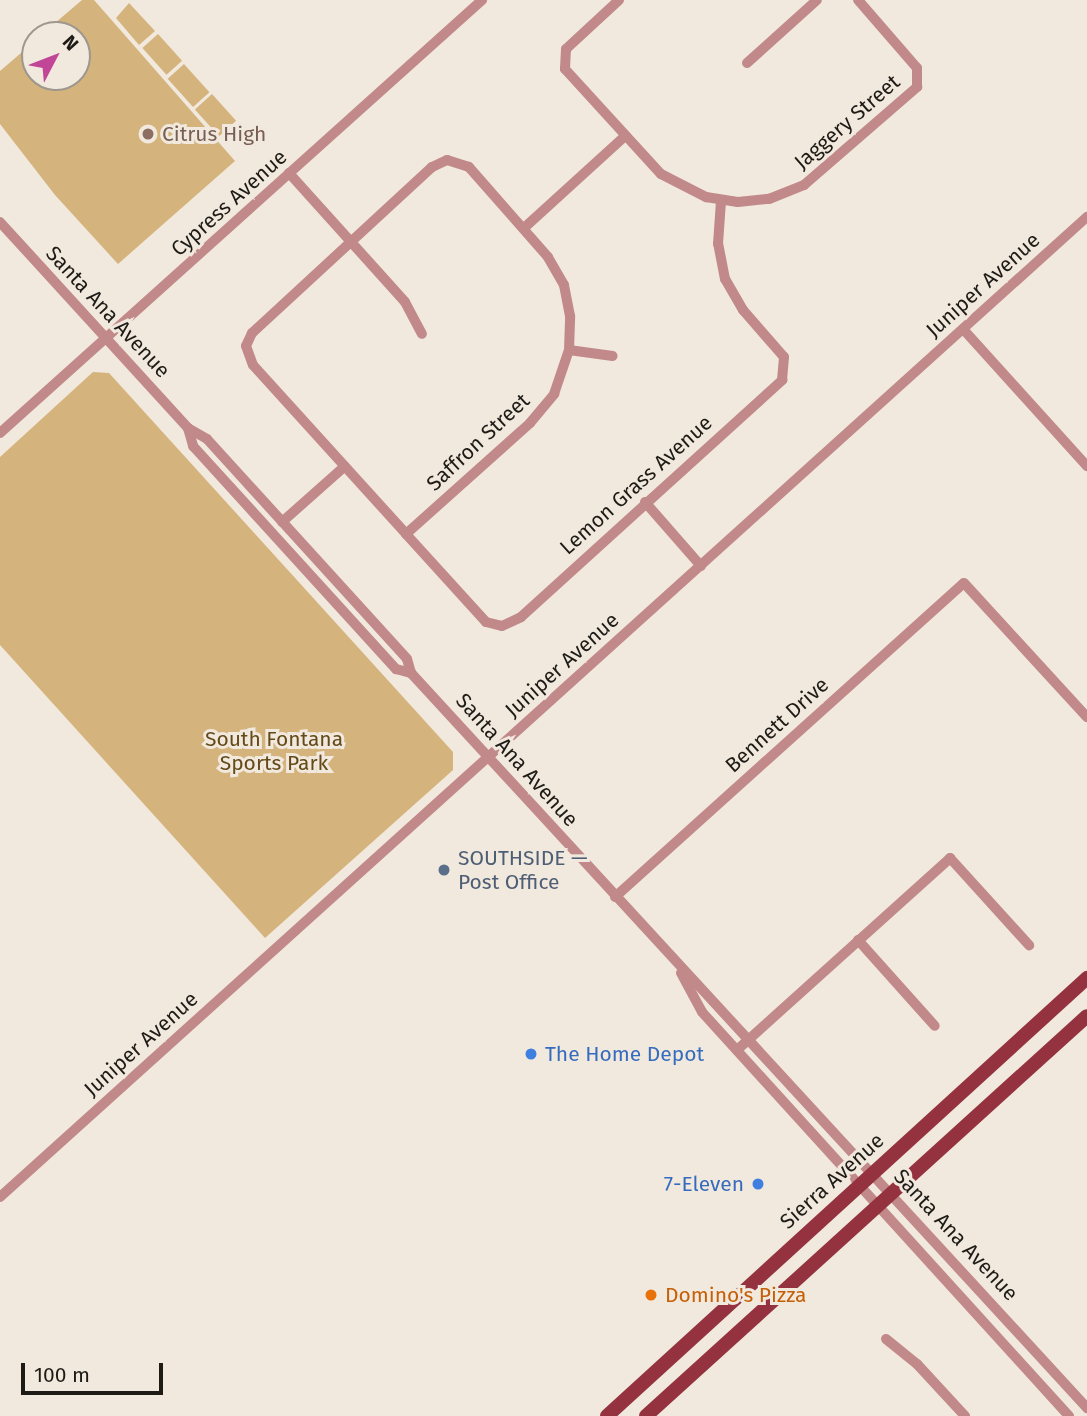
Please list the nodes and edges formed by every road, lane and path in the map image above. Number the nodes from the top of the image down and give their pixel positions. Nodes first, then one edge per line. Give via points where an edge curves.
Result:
1 (482, 0) edge
2 (619, 0) edge
3 (817, 0) edge
4 (858, 0) edge
5 (747, 63) dead end
6 (624, 137) junction
7 (289, 173) junction
8 (721, 201) junction
9 (1087, 217) edge
10 (0, 222) edge
11 (524, 228) junction
12 (350, 241) junction
13 (963, 329) junction
14 (422, 334) dead end
15 (107, 339) junction
16 (569, 350) junction
17 (613, 356) dead end
18 (188, 428) junction
19 (0, 433) edge
20 (345, 466) junction
21 (1087, 466) edge
22 (645, 502) junction
23 (282, 522) junction
24 (406, 534) junction
25 (701, 566) junction
26 (411, 673) junction
27 (1087, 717) edge
28 (489, 757) junction
29 (615, 897) junction
30 (858, 940) junction
31 (1030, 945) dead end
32 (678, 968) junction
33 (1087, 978) edge
34 (1087, 1016) edge
35 (935, 1026) dead end
36 (750, 1038) junction
37 (737, 1050) junction
38 (872, 1172) junction
39 (859, 1185) junction
40 (892, 1194) junction
41 (0, 1197) edge
42 (878, 1206) junction
43 (886, 1339) dead end
44 (1087, 1408) edge
45 (607, 1416) edge
46 (646, 1416) edge
47 (965, 1416) edge
48 (1069, 1416) edge

1 - 7 street, Cypress Avenue
2 - 6 street, Jaggery Street via 573,41 563,58 565,69
3 - 5 street
4 - 8 street, Jaggery Street via 910,58 920,76 912,95 804,186 755,202
6 - 8 street, Jaggery Street via 670,181
6 - 11 street
7 - 12 street
7 - 15 street, Cypress Avenue
8 - 22 street, Lemon Grass Avenue via 718,244 725,279 743,310 779,348 786,365 782,380
9 - 13 street, Juniper Avenue
10 - 15 street, Santa Ana Avenue
11 - 12 street, Saffron Street via 469,167 456,159 432,167
11 - 16 street, Saffron Street via 564,285 570,316
12 - 14 street via 410,308
12 - 20 street via 252,333 246,346 253,365
13 - 21 street
13 - 25 street, Juniper Avenue
15 - 18 street, Santa Ana Avenue
15 - 19 street, Cypress Avenue
16 - 17 street
16 - 24 street, Saffron Street via 561,379 541,412
18 - 23 street, Santa Ana Avenue via 207,439
18 - 26 street, Santa Ana Avenue via 201,455 396,669
20 - 23 street
20 - 24 street
22 - 24 street, Lemon Grass Avenue via 521,617 502,626 485,622
22 - 25 street
23 - 26 street, Santa Ana Avenue via 407,659
25 - 28 street, Juniper Avenue
26 - 28 street, Santa Ana Avenue
27 - 29 street, Bennett Drive via 964,583
28 - 29 street, Santa Ana Avenue
28 - 41 street, Juniper Avenue
29 - 32 street, Santa Ana Avenue
30 - 31 street via 950,858
30 - 35 street
30 - 36 street
32 - 36 street, Santa Ana Avenue
32 - 37 street, Santa Ana Avenue via 702,1012
33 - 38 main road, Sierra Avenue
34 - 40 main road
36 - 37 street
36 - 38 street, Santa Ana Avenue
37 - 39 street, Santa Ana Avenue
38 - 39 main road, Sierra Avenue
38 - 40 street, Santa Ana Avenue
39 - 42 street, Santa Ana Avenue
39 - 45 main road, Sierra Avenue
40 - 42 main road
40 - 44 street, Santa Ana Avenue
42 - 46 main road
42 - 48 street, Santa Ana Avenue
43 - 47 street via 926,1373

